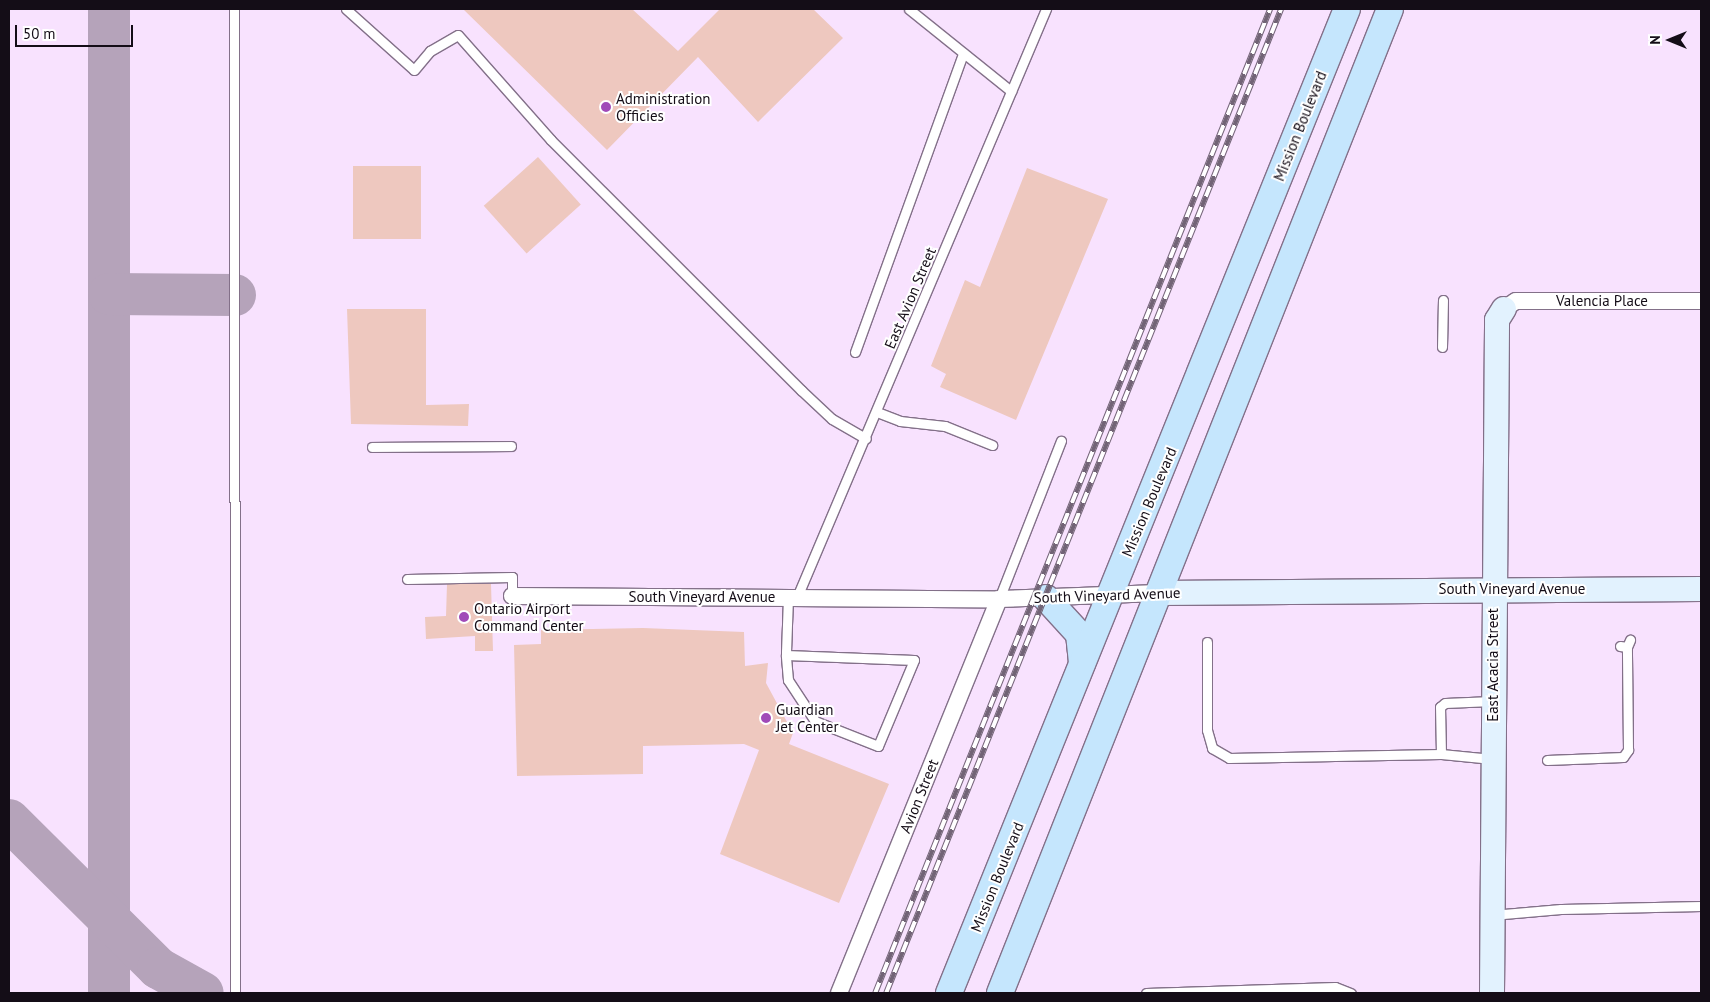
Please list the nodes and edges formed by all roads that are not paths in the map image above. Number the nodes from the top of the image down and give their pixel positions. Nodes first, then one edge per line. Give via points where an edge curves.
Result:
1 (234, 9) edge
2 (346, 9) edge
3 (909, 9) edge
4 (1046, 9) edge
5 (1347, 9) edge
6 (1390, 9) edge
7 (963, 53) junction
8 (1011, 92) junction
9 (1443, 300) dead end
10 (1701, 301) edge
11 (1504, 309) joint
12 (1442, 347) dead end
13 (855, 352) dead end
14 (877, 412) junction
15 (866, 439) junction
16 (1061, 441) dead end
17 (511, 446) dead end
18 (992, 446) dead end
19 (372, 447) dead end
20 (407, 579) dead end
21 (1493, 588) junction
22 (1701, 589) edge
23 (1158, 593) junction
24 (512, 596) joint
25 (1110, 596) junction
26 (793, 597) junction
27 (1046, 598) junction
28 (999, 599) junction
29 (1207, 642) dead end
30 (1626, 644) dead end
31 (786, 655) junction
32 (1081, 666) junction
33 (1492, 701) junction
34 (1441, 754) junction
35 (1492, 760) junction
36 (1547, 760) dead end
37 (1701, 906) edge
38 (1492, 915) junction
39 (235, 993) edge
40 (840, 993) edge
41 (950, 993) edge
42 (1000, 993) edge
43 (1146, 993) edge
44 (1351, 993) edge
45 (1492, 993) edge

1 - 39 lane
2 - 15 lane via 414,70 430,51 458,35 551,140 802,390 832,419
3 - 7 lane
4 - 8 lane, East Avion Street
5 - 25 main road, Mission Boulevard
6 - 23 main road
7 - 8 lane
7 - 13 lane
8 - 14 lane, East Avion Street
9 - 12 lane
10 - 11 street, Valencia Place via 1516,301
11 - 21 street, East Acacia Street via 1497,320
14 - 15 lane, East Avion Street
14 - 18 lane via 900,421 945,426
15 - 26 lane, East Avion Street
16 - 28 lane
17 - 19 lane
20 - 24 lane via 512,577
21 - 22 street, South Vineyard Avenue
21 - 23 street, South Vineyard Avenue
21 - 33 street, East Acacia Street
23 - 25 street, South Vineyard Avenue
23 - 42 main road
24 - 26 street, South Vineyard Avenue
25 - 27 street, South Vineyard Avenue
25 - 32 main road, Mission Boulevard
26 - 28 street, South Vineyard Avenue
26 - 31 lane
27 - 28 street, South Vineyard Avenue
27 - 32 main road via 1081,637
28 - 40 street, Avion Street
29 - 34 lane via 1207,730 1212,748 1229,758
30 - 36 lane via 1628,750 1623,757
31 - 31 lane via 788,680 815,721 878,746 914,660
32 - 41 main road, Mission Boulevard
33 - 34 lane via 1445,703 1440,707
33 - 35 street, East Acacia Street
34 - 35 lane
35 - 38 street, East Acacia Street
37 - 38 lane via 1561,908
38 - 45 street, East Acacia Street
43 - 44 lane via 1335,987

